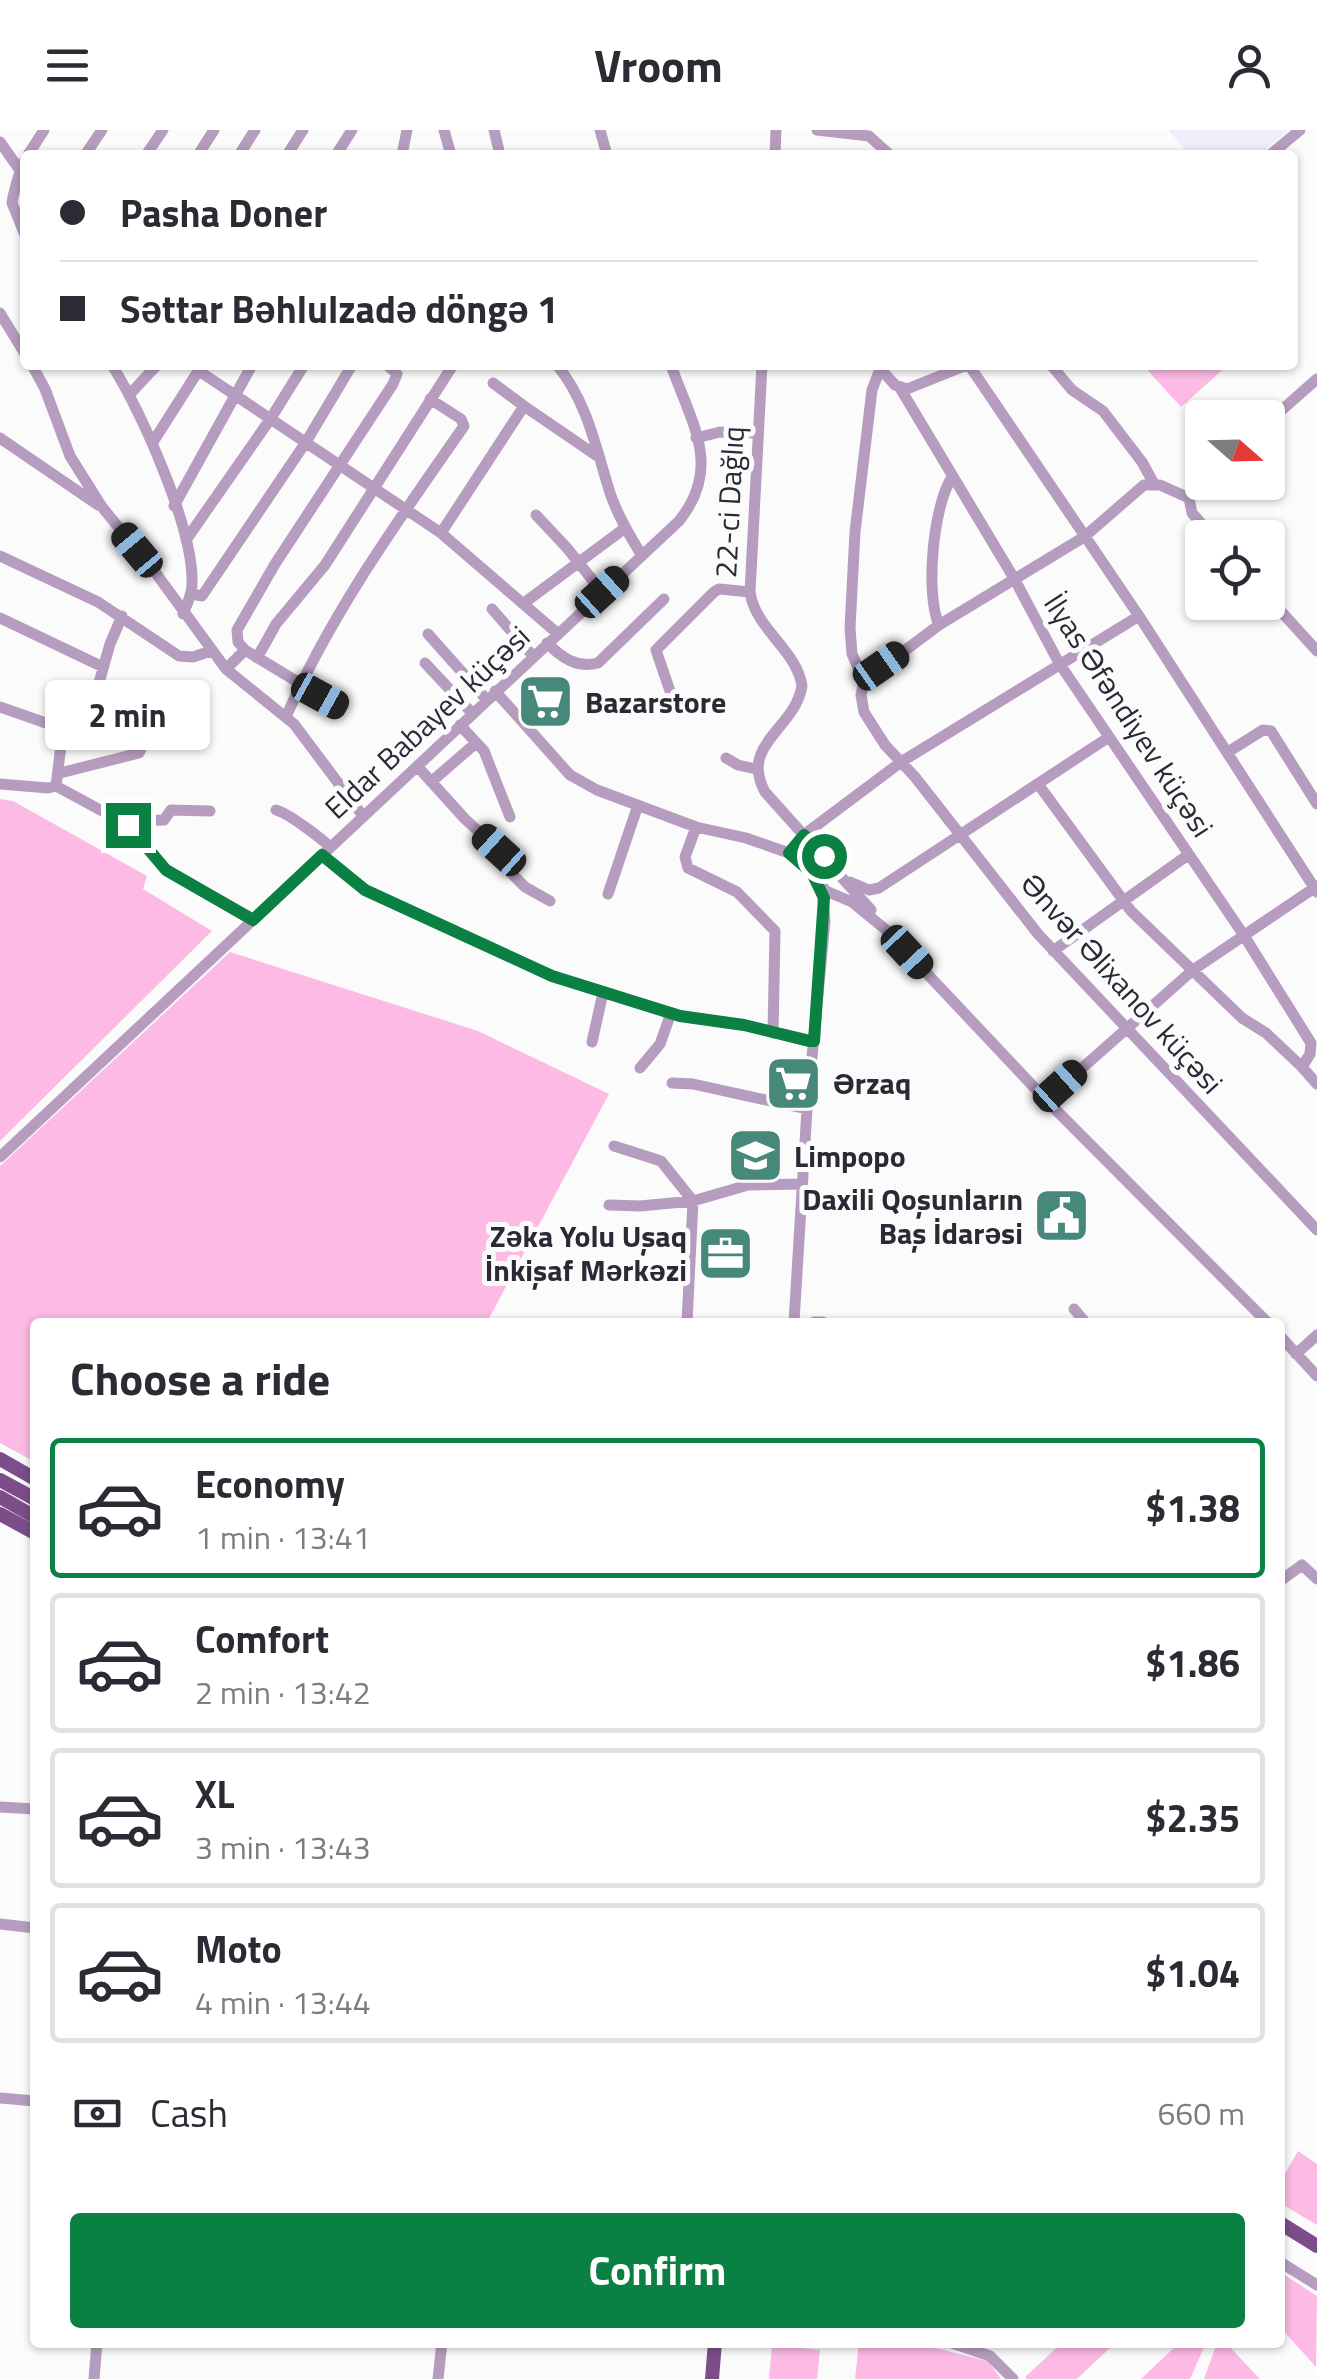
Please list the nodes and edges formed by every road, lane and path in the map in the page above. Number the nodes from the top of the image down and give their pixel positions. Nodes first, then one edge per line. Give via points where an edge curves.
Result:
1 (817, 130) edge
2 (1300, 130) edge
3 (0, 142) edge
4 (885, 150) edge
5 (1276, 150) edge
6 (20, 158) edge
7 (20, 178) edge
8 (20, 223) edge
9 (0, 313) edge
10 (20, 346) edge
11 (34, 370) edge
12 (115, 370) edge
13 (153, 370) edge
14 (200, 370) edge
15 (204, 370) edge
16 (249, 370) edge
17 (301, 370) edge
18 (349, 370) edge
19 (391, 370) edge
20 (450, 370) edge
21 (562, 370) edge
22 (673, 370) edge
23 (762, 370) edge
24 (877, 370) edge
25 (881, 370) edge
26 (956, 370) edge
27 (971, 370) edge
28 (1056, 370) edge
29 (1317, 379) edge
30 (494, 382) dead end
31 (900, 388) junction
32 (130, 394) junction
33 (236, 395) junction
34 (430, 399) junction
35 (524, 406) junction
36 (1285, 407) edge
37 (271, 418) junction
38 (757, 433) junction
39 (0, 438) edge
40 (696, 438) junction
41 (152, 442) junction
42 (306, 442) junction
43 (70, 456) junction
44 (600, 458) junction
45 (339, 464) junction
46 (48, 473) junction
47 (952, 477) junction
48 (1152, 482) junction
49 (374, 487) junction
50 (1185, 497) edge
51 (174, 506) junction
52 (102, 508) junction
53 (407, 509) junction
54 (536, 515) dead end
55 (625, 528) junction
56 (441, 533) junction
57 (1084, 537) junction
58 (186, 540) junction
59 (0, 556) edge
60 (642, 556) junction
61 (577, 563) junction
62 (1015, 580) junction
63 (602, 592) junction
64 (750, 592) junction
65 (192, 594) junction
66 (664, 599) dead end
67 (524, 603) junction
68 (492, 609) dead end
69 (183, 614) junction
70 (122, 616) junction
71 (1139, 616) junction
72 (1285, 616) edge
73 (0, 618) edge
74 (939, 625) junction
75 (558, 633) junction
76 (428, 634) dead end
77 (547, 643) junction
78 (245, 650) junction
79 (211, 651) junction
80 (1317, 651) edge
81 (533, 656) junction
82 (258, 658) junction
83 (425, 663) dead end
84 (1058, 663) junction
85 (103, 667) junction
86 (226, 669) junction
87 (864, 682) junction
88 (300, 685) junction
89 (670, 691) dead end
90 (491, 695) junction
91 (0, 707) edge
92 (339, 707) dead end
93 (472, 714) junction
94 (286, 716) junction
95 (460, 725) junction
96 (63, 730) junction
97 (179, 736) dead end
98 (1109, 738) junction
99 (476, 742) junction
100 (1228, 752) junction
101 (726, 758) dead end
102 (900, 762) junction
103 (417, 766) junction
104 (756, 768) junction
105 (58, 779) junction
106 (431, 782) junction
107 (0, 784) edge
108 (1038, 784) junction
109 (638, 804) junction
110 (1317, 804) edge
111 (276, 810) dead end
112 (210, 811) dead end
113 (363, 816) junction
114 (510, 817) dead end
115 (128, 825) junction
116 (696, 827) junction
117 (804, 835) junction
118 (961, 837) junction
119 (326, 851) junction
120 (784, 851) junction
121 (1188, 854) junction
122 (844, 876) junction
123 (821, 887) junction
124 (1316, 889) edge
125 (608, 894) dead end
126 (840, 896) junction
127 (550, 901) dead end
128 (1124, 902) junction
129 (825, 912) junction
130 (253, 920) junction
131 (885, 929) junction
132 (1243, 934) junction
133 (1053, 951) junction
134 (1193, 970) junction
135 (603, 993) junction
136 (671, 1013) junction
137 (1126, 1027) junction
138 (772, 1033) junction
139 (814, 1041) junction
140 (592, 1042) dead end
141 (1302, 1066) junction
142 (640, 1068) dead end
143 (672, 1083) dead end
144 (1317, 1084) edge
145 (1046, 1100) junction
146 (807, 1109) junction
147 (614, 1146) dead end
148 (0, 1157) edge
149 (802, 1184) junction
150 (693, 1201) junction
151 (609, 1205) dead end
152 (1317, 1230) edge
153 (1074, 1309) dead end
154 (687, 1318) edge
155 (794, 1318) edge
156 (1082, 1318) edge
157 (1263, 1318) edge
158 (1317, 1335) edge
159 (1285, 1342) edge
160 (1296, 1354) junction
161 (1317, 1376) edge
162 (0, 1459) edge
163 (30, 1476) edge
164 (0, 1480) edge
165 (30, 1496) edge
166 (0, 1497) edge
167 (30, 1513) edge
168 (0, 1514) edge
169 (30, 1530) edge
170 (1285, 1577) edge
171 (1317, 1579) edge
172 (0, 1807) edge
173 (30, 1808) edge
174 (0, 1924) edge
175 (30, 1927) edge
176 (0, 2098) edge
177 (30, 2101) edge
178 (1285, 2227) edge
179 (1317, 2246) edge
180 (1285, 2265) edge
181 (1317, 2285) edge
182 (97, 2348) edge
183 (441, 2348) edge
184 (715, 2348) edge
185 (967, 2348) edge
186 (94, 2379) edge
187 (438, 2379) edge
188 (712, 2379) edge
189 (1013, 2379) edge

1 - 4 street via 870,136
2 - 5 street
3 - 6 street
7 - 8 street via 12,202
9 - 10 street
11 - 43 street
12 - 32 street
13 - 32 street
14 - 41 street
15 - 33 street
16 - 33 street
17 - 37 street
18 - 42 street
19 - 45 street via 397,377
20 - 34 street
21 - 44 street via 586,412
22 - 40 street, Eldar Babayev küçəsi
23 - 38 street, 22-ci Dağlıq
24 - 87 street, Ənvər Əlixanov küçəsi via 851,608 852,654
25 - 31 street, İlyas Əfəndiyev küçəsi
26 - 31 street
27 - 57 street
28 - 48 street via 1112,422
29 - 36 street
30 - 35 street
31 - 47 street, İlyas Əfəndiyev küçəsi
32 - 41 street
33 - 37 street
33 - 51 street
34 - 49 street
34 - 53 street via 464,426
35 - 44 street
35 - 56 street
37 - 42 street
37 - 58 street
38 - 40 street
38 - 64 street, 22-ci Dağlıq
39 - 46 street
40 - 60 street, Eldar Babayev küçəsi via 703,468 699,489
41 - 51 street
42 - 45 street
42 - 65 street via 202,596
43 - 46 street
43 - 52 street
44 - 55 street
45 - 49 street
45 - 78 street via 237,630
46 - 52 street
47 - 62 street, İlyas Əfəndiyev küçəsi
47 - 74 street via 943,496 930,590
48 - 50 street
48 - 57 street
49 - 53 street
49 - 82 street
51 - 58 street
52 - 69 street
53 - 56 street
53 - 88 street
54 - 61 street
55 - 60 street
55 - 61 street
56 - 67 street
57 - 62 street
57 - 71 street
58 - 65 street
59 - 70 street
60 - 63 street, Eldar Babayev küçəsi
61 - 63 street
61 - 67 street
62 - 74 street
62 - 84 street, İlyas Əfəndiyev küçəsi
63 - 75 street, Eldar Babayev küçəsi
64 - 89 street via 714,592 656,650
64 - 104 street, 22-ci Dağlıq via 757,616 802,686
65 - 69 street
66 - 77 street via 598,664 577,664
67 - 75 street
68 - 81 street
69 - 79 street
70 - 79 street via 179,656
70 - 85 street
71 - 84 street
71 - 100 street
72 - 80 street
73 - 85 street
74 - 87 street
75 - 77 street, Eldar Babayev küçəsi
76 - 90 street
77 - 81 street, Eldar Babayev küçəsi
78 - 82 street
78 - 86 street
79 - 86 street
81 - 90 street, Eldar Babayev küçəsi
82 - 88 street
83 - 93 street
84 - 98 street, İlyas Əfəndiyev küçəsi
84 - 102 street
85 - 96 street via 88,718
86 - 94 street
87 - 102 street, Ənvər Əlixanov küçəsi via 864,712
88 - 92 street
88 - 94 street
90 - 93 street, Eldar Babayev küçəsi
90 - 109 street via 570,775
91 - 96 street
93 - 95 street, Eldar Babayev küçəsi
94 - 113 street
95 - 99 street
95 - 103 street, Eldar Babayev küçəsi
96 - 105 street
97 - 105 street via 145,741 139,754
98 - 108 street
98 - 121 street, İlyas Əfəndiyev küçəsi
99 - 106 street
99 - 114 street
100 - 110 street via 1271,731
100 - 124 street
101 - 104 street
102 - 117 street
102 - 118 street, Ənvər Əlixanov küçəsi
103 - 106 street
103 - 113 street, Eldar Babayev küçəsi
104 - 117 street via 765,792
105 - 107 street via 48,788
105 - 115 street
106 - 127 street via 499,850 524,887
108 - 118 street
108 - 128 street
109 - 116 street
109 - 125 street
111 - 119 street via 320,836
112 - 115 street via 171,810 164,820
113 - 119 street, Eldar Babayev küçəsi
115 - 130 street via 166,870
116 - 120 street
116 - 138 street via 685,857 688,868 734,889 775,931
117 - 120 street
117 - 122 street
118 - 122 street via 874,890
118 - 133 street, Ənvər Əlixanov küçəsi
119 - 130 street, Eldar Babayev küçəsi
119 - 135 street via 359,887
120 - 123 street via 809,868
121 - 128 street
121 - 132 street, İlyas Əfəndiyev küçəsi
122 - 126 street
122 - 131 street
123 - 126 street
123 - 129 street
124 - 132 street
126 - 129 street
126 - 131 street
128 - 133 street
128 - 134 street
129 - 139 street
130 - 148 street, Eldar Babayev küçəsi
131 - 145 street
132 - 134 street
132 - 141 street, İlyas Əfəndiyev küçəsi via 1311,1044
133 - 137 street, Ənvər Əlixanov küçəsi
134 - 137 street
134 - 141 street
135 - 136 street
135 - 140 street
136 - 138 street
136 - 142 street via 660,1044
137 - 145 street
137 - 152 street, Ənvər Əlixanov küçəsi
138 - 139 street
139 - 146 street
141 - 144 street
143 - 146 street
145 - 157 street
146 - 149 street
147 - 150 street via 661,1161
149 - 150 street via 748,1185
149 - 155 street
150 - 151 street
150 - 154 street
153 - 156 street
158 - 160 street
159 - 160 street
160 - 161 street
162 - 163 main road
164 - 165 main road
166 - 167 main road
168 - 169 main road
170 - 171 street via 1302,1565
172 - 173 street
174 - 175 street
176 - 177 street
178 - 179 main road
180 - 181 street
182 - 186 street
183 - 187 street
184 - 188 main road
185 - 189 street via 990,2356

